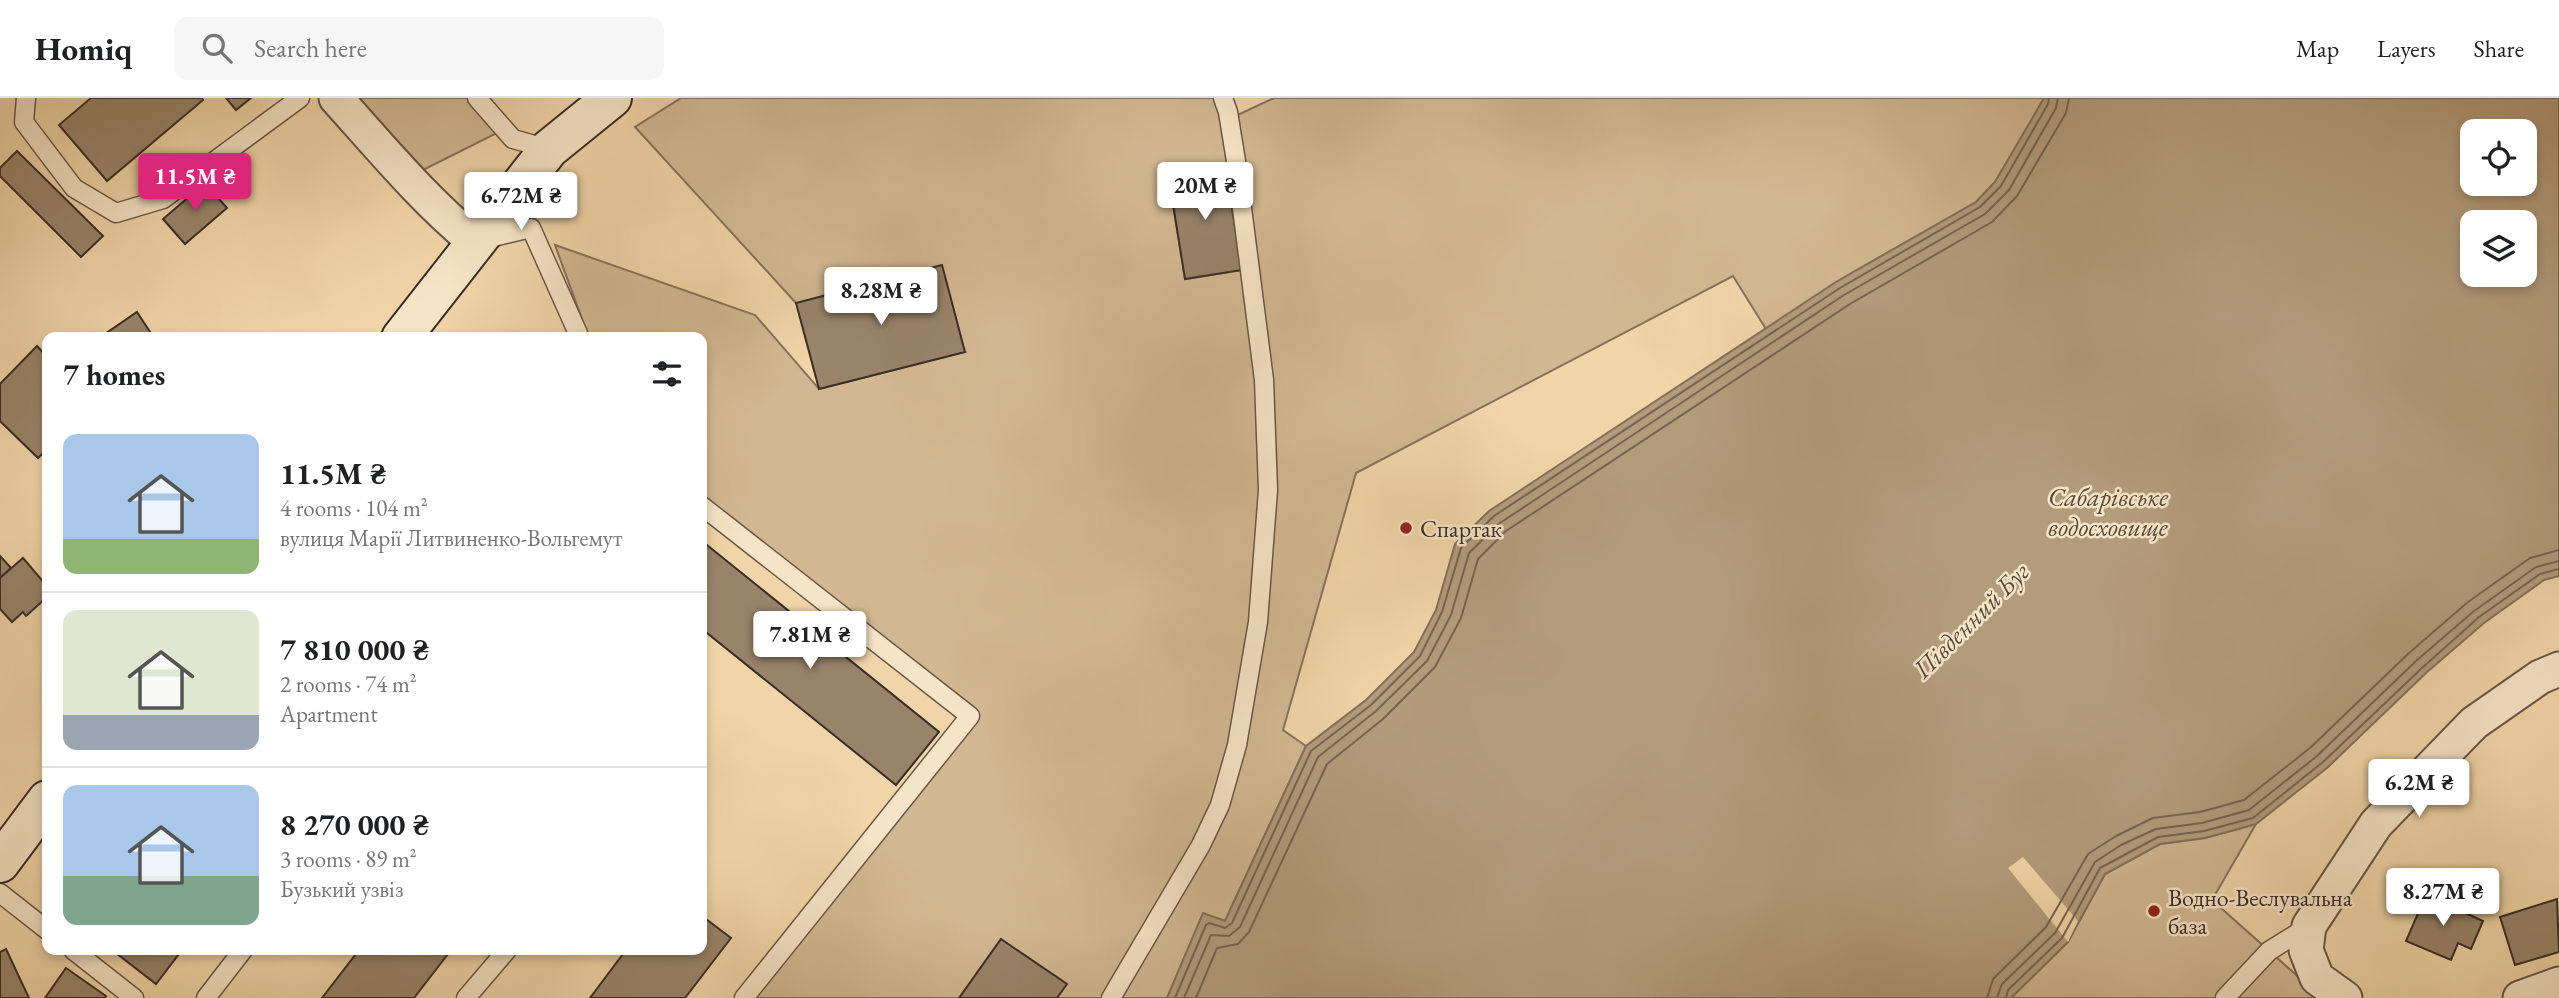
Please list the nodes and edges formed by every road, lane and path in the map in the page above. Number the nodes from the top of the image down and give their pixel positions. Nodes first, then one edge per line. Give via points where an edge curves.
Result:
1 (26, 98) edge
2 (300, 98) edge
3 (336, 98) edge
4 (477, 98) edge
5 (612, 98) edge
6 (1223, 98) edge
7 (549, 149) junction
8 (475, 242) junction
9 (406, 332) edge
10 (577, 332) edge
11 (707, 510) edge
12 (2559, 669) edge
13 (42, 805) edge
14 (5, 843) edge
15 (0, 893) edge
16 (42, 926) edge
17 (2309, 926) junction
18 (79, 955) edge
19 (239, 955) edge
20 (503, 955) edge
21 (2559, 984) edge
22 (134, 998) edge
23 (206, 998) edge
24 (466, 998) edge
25 (744, 998) edge
26 (1111, 998) edge
27 (2225, 998) edge
28 (2345, 998) edge
29 (2520, 998) edge

1 - 2 lane via 24,122 74,188 116,213 163,199
3 - 8 street via 415,186
4 - 7 lane via 513,139
5 - 7 main road
6 - 26 lane via 1236,161 1265,380 1268,490 1258,622 1237,745 1220,805
7 - 8 main road
8 - 9 main road
8 - 10 lane via 531,228
11 - 25 lane via 970,716
12 - 17 street via 2540,677 2465,732 2376,824
13 - 14 main road
15 - 16 lane
17 - 27 lane via 2269,951
17 - 28 street via 2306,950 2317,978
18 - 22 lane
19 - 23 lane
20 - 24 lane
21 - 29 street

